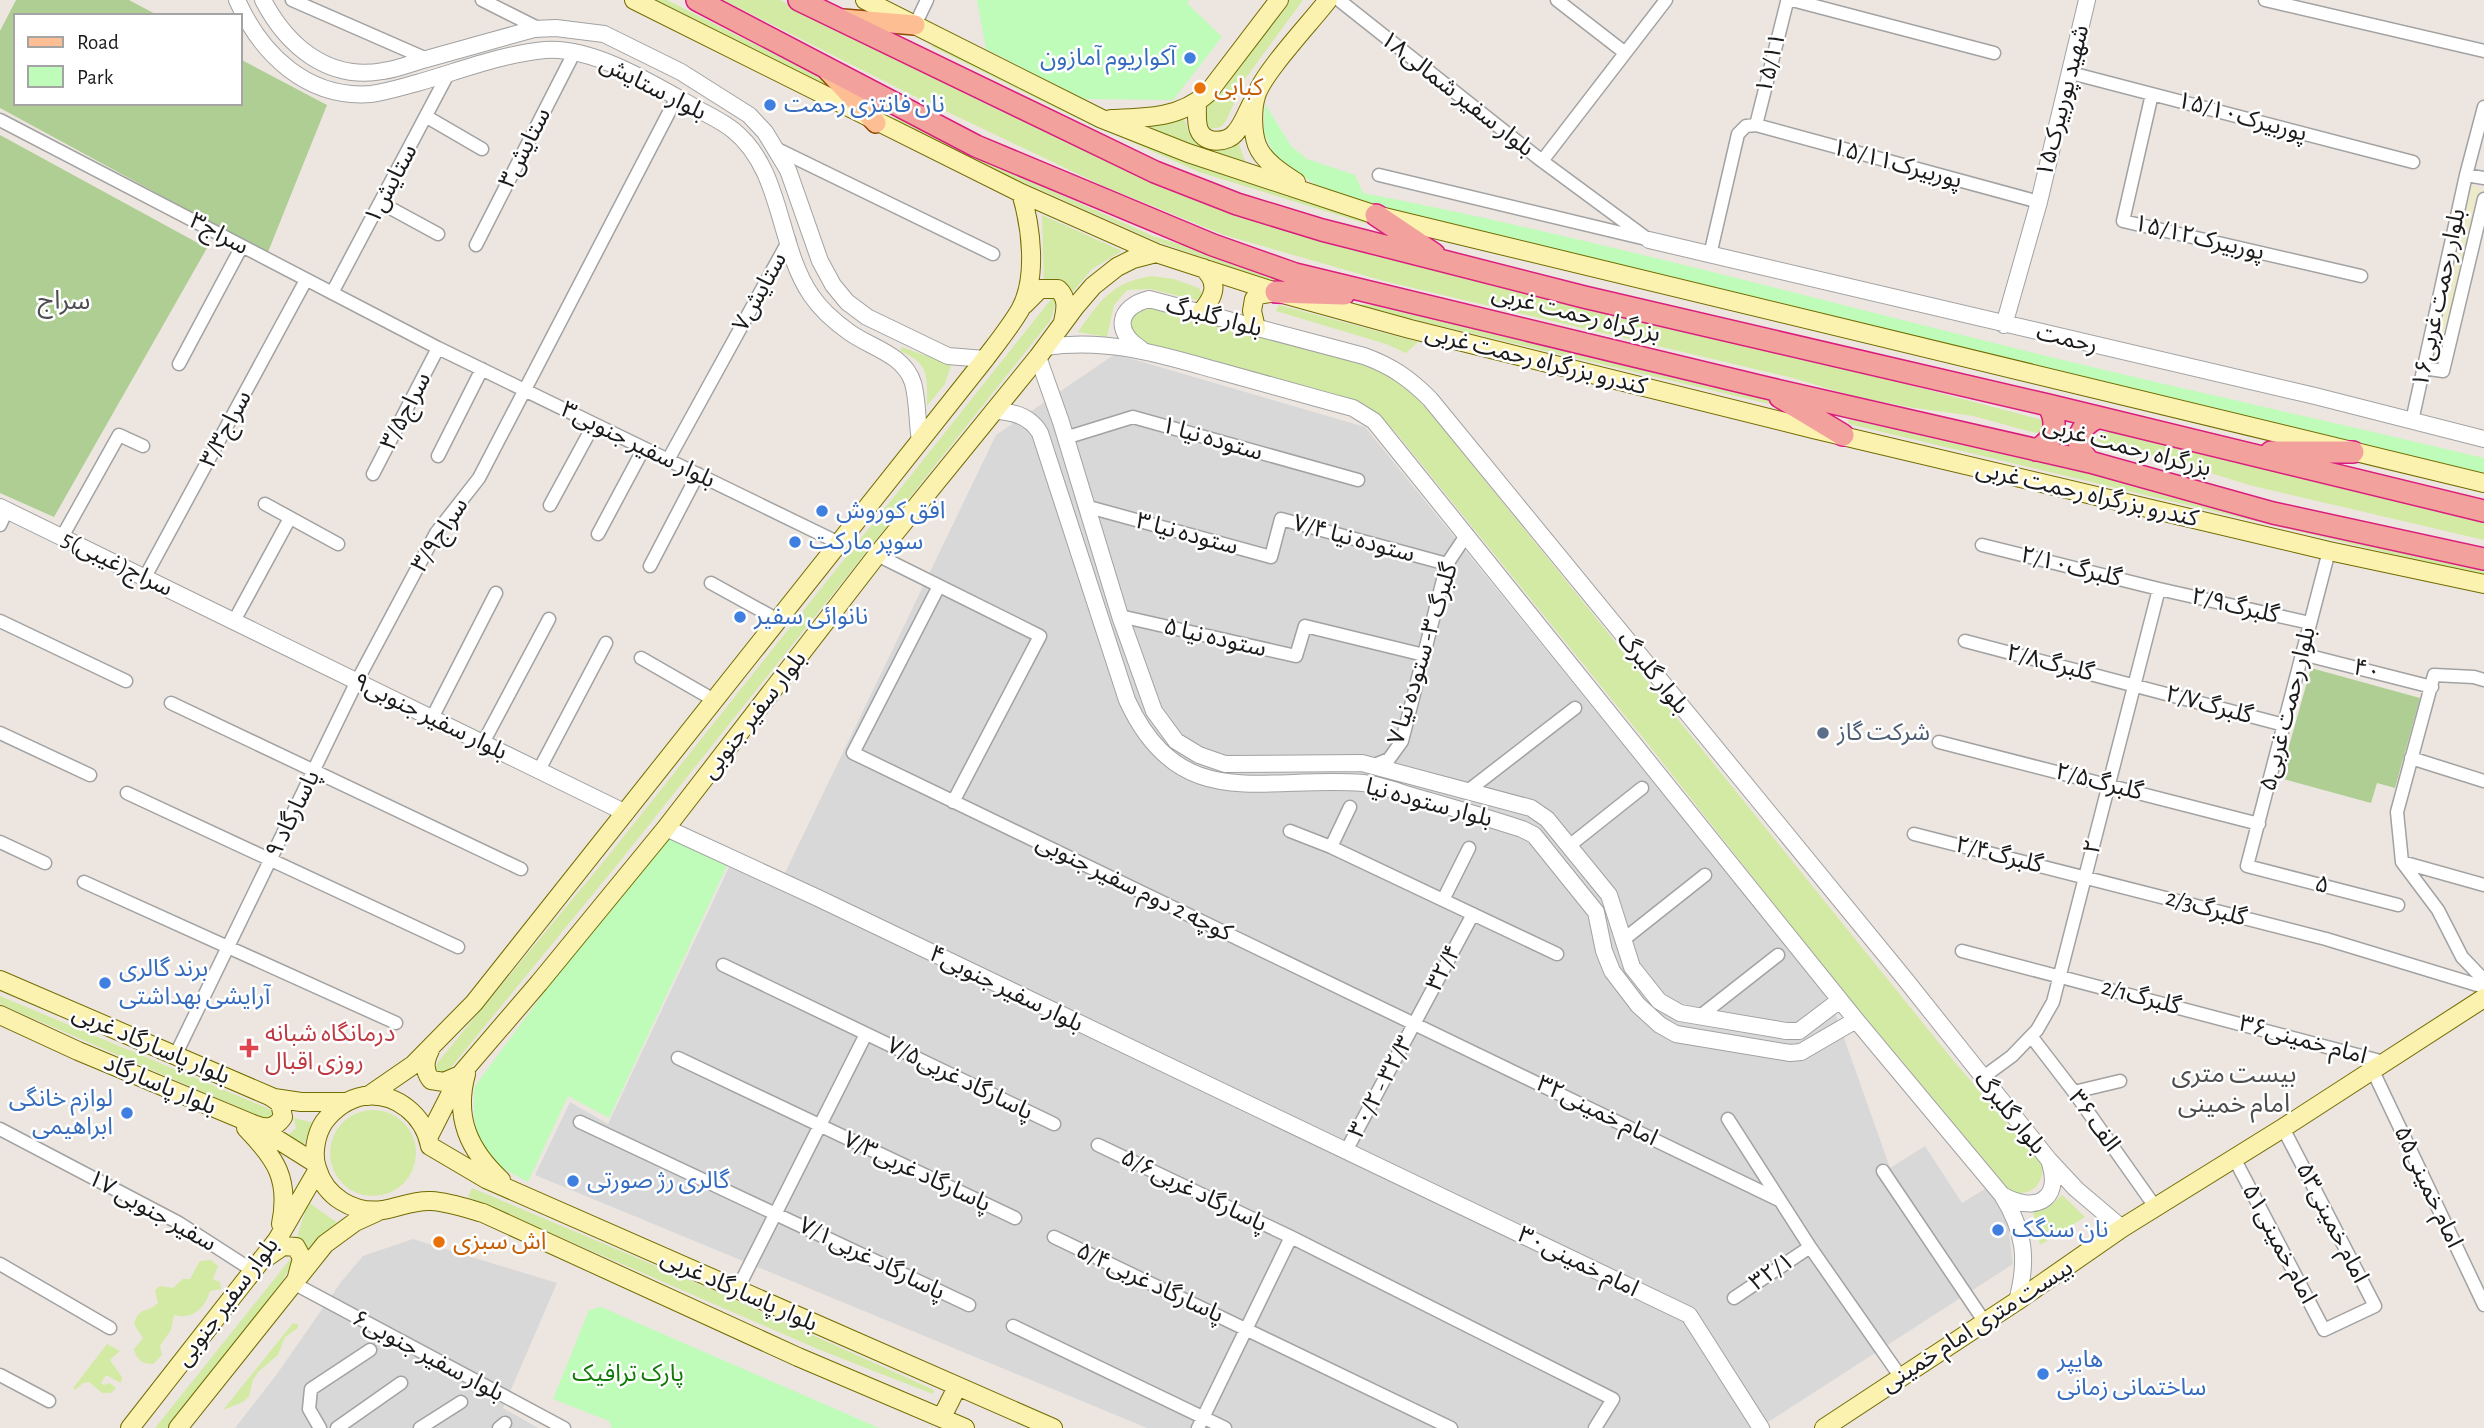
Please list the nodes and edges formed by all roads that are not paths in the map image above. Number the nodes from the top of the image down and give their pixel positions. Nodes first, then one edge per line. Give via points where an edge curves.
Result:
1 (237, 0) edge
2 (263, 0) edge
3 (292, 0) edge
4 (482, 0) edge
5 (634, 0) edge
6 (697, 0) edge
7 (799, 0) edge
8 (865, 0) edge
9 (927, 0) edge
10 (1279, 0) edge
11 (1328, 0) edge
12 (1339, 0) edge
13 (1557, 0) edge
14 (1666, 0) edge
15 (2087, 0) edge
16 (2265, 0) edge
17 (1790, 1) edge
18 (836, 19) junction
19 (915, 25) junction
20 (540, 29) junction
21 (608, 36) junction
22 (575, 51) junction
23 (2484, 51) edge
24 (1624, 52) junction
25 (1994, 53) dead end
26 (427, 59) junction
27 (599, 60) junction
28 (820, 63) junction
29 (2071, 73) junction
30 (449, 74) junction
31 (2152, 94) junction
32 (1256, 95) junction
33 (677, 97) junction
34 (1197, 103) junction
35 (2484, 107) edge
36 (427, 117) junction
37 (1102, 119) junction
38 (0, 120) edge
39 (876, 123) junction
40 (1756, 125) junction
41 (482, 149) dead end
42 (777, 149) junction
43 (1542, 161) junction
44 (2413, 162) dead end
45 (2466, 174) junction
46 (1379, 175) dead end
47 (2484, 178) edge
48 (1021, 193) junction
49 (1316, 195) junction
50 (2484, 199) edge
51 (2039, 202) junction
52 (381, 203) junction
53 (1376, 215) junction
54 (438, 234) dead end
55 (789, 240) junction
56 (1650, 240) junction
57 (476, 245) dead end
58 (242, 246) junction
59 (1156, 253) junction
60 (993, 254) dead end
61 (1710, 255) junction
62 (1447, 262) junction
63 (1203, 268) junction
64 (2361, 276) dead end
65 (306, 280) junction
66 (1276, 292) junction
67 (332, 293) junction
68 (1397, 297) junction
69 (1021, 308) junction
70 (1200, 313) junction
71 (1062, 325) junction
72 (2004, 325) junction
73 (1256, 328) junction
74 (899, 332) junction
75 (438, 348) junction
76 (1141, 349) junction
77 (1042, 352) junction
78 (886, 353) junction
79 (985, 359) junction
80 (179, 364) dead end
81 (2423, 368) junction
82 (482, 369) junction
83 (1763, 387) junction
84 (526, 391) junction
85 (2048, 405) junction
86 (993, 411) junction
87 (2097, 418) junction
88 (2412, 421) junction
89 (1061, 422) junction
90 (594, 424) junction
91 (1040, 433) junction
92 (1843, 435) junction
93 (1065, 439) junction
94 (2484, 439) edge
95 (920, 441) junction
96 (143, 446) dead end
97 (644, 448) junction
98 (2036, 450) junction
99 (2237, 452) junction
100 (2353, 452) junction
101 (438, 456) dead end
102 (668, 460) junction
103 (2090, 463) junction
104 (373, 474) dead end
105 (698, 474) junction
106 (1359, 480) dead end
107 (2484, 483) edge
108 (265, 504) dead end
109 (550, 505) dead end
110 (1085, 506) junction
111 (2484, 512) edge
112 (2, 514) edge
113 (290, 518) junction
114 (598, 534) dead end
115 (1467, 534) junction
116 (62, 537) junction
117 (1276, 539) joint
118 (839, 542) junction
119 (338, 544) dead end
120 (1982, 545) dead end
121 (2329, 551) junction
122 (877, 555) junction
123 (2484, 559) edge
124 (1447, 564) junction
125 (650, 566) dead end
126 (145, 577) junction
127 (711, 583) dead end
128 (2484, 584) edge
129 (939, 586) junction
130 (2159, 589) junction
131 (496, 593) dead end
132 (1120, 616) junction
133 (550, 619) dead end
134 (778, 620) junction
135 (0, 621) edge
136 (234, 621) junction
137 (2310, 623) junction
138 (1965, 641) dead end
139 (606, 643) dead end
140 (1424, 654) junction
141 (2302, 654) junction
142 (641, 658) dead end
143 (2484, 680) edge
144 (126, 681) dead end
145 (357, 681) junction
146 (2433, 681) junction
147 (2135, 684) junction
148 (714, 700) junction
149 (172, 703) dead end
150 (1575, 708) dead end
151 (432, 718) junction
152 (2284, 724) junction
153 (0, 733) edge
154 (1939, 742) dead end
155 (483, 743) junction
156 (2410, 758) junction
157 (1372, 766) junction
158 (539, 770) junction
159 (314, 771) junction
160 (90, 775) dead end
161 (2484, 781) edge
162 (2110, 785) junction
163 (1642, 788) dead end
164 (1469, 790) junction
165 (127, 793) dead end
166 (953, 802) junction
167 (1350, 807) dead end
168 (626, 813) junction
169 (2259, 824) junction
170 (666, 828) junction
171 (1290, 831) dead end
172 (1914, 834) dead end
173 (0, 842) edge
174 (1331, 846) junction
175 (1569, 846) junction
176 (1469, 848) dead end
177 (270, 860) junction
178 (2402, 862) junction
179 (45, 863) dead end
180 (2248, 866) joint
181 (521, 869) dead end
182 (1705, 874) dead end
183 (2085, 877) junction
184 (84, 882) dead end
185 (2484, 885) edge
186 (1443, 900) junction
187 (2398, 905) dead end
188 (1473, 914) junction
189 (1623, 940) junction
190 (228, 947) junction
191 (458, 947) dead end
192 (1962, 951) dead end
193 (1557, 954) dead end
194 (1778, 955) dead end
195 (723, 965) dead end
196 (2060, 975) junction
197 (0, 980) edge
198 (2484, 980) edge
199 (2484, 987) edge
200 (2484, 998) edge
201 (1840, 1000) junction
202 (0, 1015) edge
203 (1699, 1017) junction
204 (2222, 1018) joint
205 (1856, 1020) junction
206 (396, 1023) dead end
207 (1415, 1023) junction
208 (1808, 1024) junction
209 (866, 1034) junction
210 (2031, 1037) junction
211 (1819, 1042) junction
212 (430, 1050) junction
213 (174, 1056) junction
214 (678, 1058) dead end
215 (2378, 1066) junction
216 (466, 1068) junction
217 (1982, 1078) junction
218 (2120, 1081) dead end
219 (2074, 1092) junction
220 (368, 1096) junction
221 (271, 1097) junction
222 (347, 1102) junction
223 (233, 1116) junction
224 (1728, 1119) dead end
225 (580, 1122) dead end
226 (253, 1124) junction
227 (1054, 1124) dead end
228 (820, 1125) junction
229 (2283, 1128) junction
230 (0, 1129) edge
231 (429, 1142) junction
232 (1098, 1145) dead end
233 (1346, 1151) junction
234 (2234, 1158) junction
235 (2049, 1160) junction
236 (316, 1167) junction
237 (1883, 1171) dead end
238 (2002, 1195) junction
239 (522, 1196) junction
240 (1779, 1199) junction
241 (390, 1207) junction
242 (2156, 1208) junction
243 (776, 1213) junction
244 (1015, 1218) dead end
245 (2122, 1228) junction
246 (279, 1234) junction
247 (1054, 1237) dead end
248 (1291, 1237) junction
249 (1810, 1247) junction
250 (0, 1264) edge
251 (253, 1270) junction
252 (293, 1283) junction
253 (737, 1290) junction
254 (1734, 1298) dead end
255 (2017, 1301) junction
256 (969, 1305) dead end
257 (2484, 1306) edge
258 (1984, 1321) junction
259 (1013, 1326) dead end
260 (110, 1328) dead end
261 (1247, 1328) junction
262 (2324, 1330) joint
263 (370, 1350) dead end
264 (0, 1375) edge
265 (1900, 1376) junction
266 (401, 1383) dead end
267 (957, 1387) junction
268 (49, 1401) dead end
269 (461, 1402) dead end
270 (1201, 1423) edge
271 (952, 1424) edge
272 (130, 1428) edge
273 (178, 1428) edge
274 (320, 1428) edge
275 (337, 1428) edge
276 (421, 1428) edge
277 (564, 1428) edge
278 (1053, 1428) edge
279 (1225, 1428) edge
280 (1451, 1428) edge
281 (1595, 1428) edge
282 (1761, 1428) edge
283 (1824, 1428) edge

1 - 30 street, بلوار ستایش via 276,60 324,87 371,94
2 - 26 street, بلوار ستایش via 278,27 303,52 339,71 382,72
3 - 26 street
4 - 20 street
5 - 39 main road, کندرو بزرگراه رحمت غربی
6 - 28 highway, بزرگراه رحمت غربی
7 - 18 highway, بزرگراه رحمت غربی
8 - 19 main road
9 - 19 street
10 - 34 main road
11 - 32 main road
12 - 43 street, بلوار سفیر شمالی۱۸
13 - 24 street
14 - 24 street
15 - 29 street, شهید پوربیرک۱۵
16 - 23 street
17 - 25 street
17 - 40 street, ۱۵/۱۱
18 - 19 main road
18 - 62 highway, بزرگراه رحمت غربی via 1059,127 1237,205
19 - 37 main road
20 - 21 street, بلوار ستایش
20 - 26 street, بلوار ستایش
21 - 27 street
21 - 42 street, بلوار ستایش via 720,94 749,115
22 - 27 street, بلوار ستایش
22 - 30 street, بلوار ستایش via 546,50
22 - 57 street, ستایش۳
24 - 43 street
27 - 33 street, بلوار ستایش
28 - 39 main road
28 - 68 highway, بزرگراه رحمت غربی via 976,146 1213,245 1296,274
29 - 31 street, پوربیرک۱۵/۱۰
29 - 51 street, شهید پوربیرک۱۵
30 - 36 street, ستایش۱
31 - 44 street, پوربیرک۱۵/۱۰
31 - 64 street, پوربیرک۱۵/۱۲ via 2123,221
32 - 34 main road via 1235,134 1225,140 1206,138 1199,131
32 - 49 main road via 1257,146 1280,171
33 - 55 street, بلوار ستایش via 732,129 751,148 764,169
33 - 84 street, سراج۳/۹
34 - 37 main road via 1172,115
35 - 45 street, بلوار رحمت غربی۱۶
36 - 41 street
36 - 52 street, ستایش۱
37 - 49 main road
38 - 58 street, سراج۳
39 - 48 main road, کندرو بزرگراه رحمت غربی
40 - 51 street, پوربیرک۱۵/۱۱
40 - 61 street via 1738,134
42 - 60 street
42 - 74 street, بلوار ستایش via 833,285 867,317
43 - 56 street, بلوار سفیر شمالی۱۸
45 - 47 street
45 - 81 street, بلوار رحمت غربی۱۶
46 - 56 street
48 - 59 main road, کندرو بزرگراه رحمت غربی
48 - 69 main road, بلوار سفیر جنوبی via 1031,247
49 - 53 main road
50 - 81 street via 2443,371
51 - 72 street, شهید پوربیرک۱۵
52 - 54 street
52 - 67 street, ستایش۱
53 - 62 highway
53 - 100 main road
55 - 78 street, بلوار ستایش via 810,294 827,315 850,334
55 - 102 street, ستایش۷
56 - 61 street, رحمت
58 - 65 street, سراج۳
58 - 80 street
59 - 63 main road, کندرو بزرگراه رحمت غربی
59 - 71 main road, بلوار سفیر جنوبی via 1133,259 1103,277
61 - 72 street, رحمت
62 - 85 highway, بزرگراه رحمت غربی
63 - 66 main road, کندرو بزرگراه رحمت غربی
63 - 70 main road via 1214,282 1213,295
65 - 67 street, سراج۳
65 - 126 street, سراج۳/۳
66 - 68 highway
66 - 73 main road via 1254,299
66 - 92 main road, کندرو بزرگراه رحمت غربی
67 - 75 street, سراج۳
68 - 83 highway, بزرگراه رحمت غربی
69 - 71 main road via 1040,289 1058,289 1066,302
69 - 79 main road, بلوار سفیر جنوبی
70 - 73 street, بلوار گلبرگ
70 - 76 street, بلوار گلبرگ via 1149,299 1137,302 1124,315 1122,325 1126,336
71 - 77 main road, بلوار سفیر جنوبی
72 - 88 street, رحمت
73 - 217 street, بلوار گلبرگ via 1382,362 1410,379
74 - 78 street via 896,349
74 - 79 street, بلوار ستایش via 948,356
75 - 82 street, بلوار سفیر جنوبی۳
75 - 104 street, سراج۳/۵
76 - 77 street, بلوار گلبرگ via 1075,343
76 - 115 street, بلوار گلبرگ via 1364,413
77 - 86 main road, بلوار سفیر جنوبی
77 - 89 street, بلوار ستوده نیا
78 - 95 street, بلوار ستایش via 903,365 913,383
79 - 95 main road, بلوار سفیر جنوبی
81 - 88 street, بلوار رحمت غربی۱۶
82 - 84 street, بلوار سفیر جنوبی۳
82 - 101 street
83 - 92 highway
83 - 98 highway, بزرگراه رحمت غربی
84 - 90 street, بلوار سفیر جنوبی۳
84 - 145 street, سراج۳/۹ via 479,478 436,533
85 - 87 highway, بزرگراه رحمت غربی
85 - 98 highway via 2054,430
86 - 91 street via 1017,414
86 - 122 main road, بلوار سفیر جنوبی
87 - 99 highway, بزرگراه رحمت غربی
87 - 103 highway via 2084,427 2079,442
88 - 94 street, رحمت
89 - 91 street via 1048,418
89 - 93 street, بلوار ستوده نیا
90 - 97 street, بلوار سفیر جنوبی۳
90 - 109 street
91 - 211 street, بلوار ستوده نیا via 1127,700 1151,742 1173,762 1220,782 1364,783 1522,829 1534,835 1596,912 1612,971 1660,1025 1676,1034 1790,1053
92 - 121 main road, کندرو بزرگراه رحمت غربی
93 - 106 street, ستوده نیا ۱ via 1133,417
93 - 110 street, بلوار ستوده نیا
95 - 118 main road, بلوار سفیر جنوبی
96 - 116 street via 119,435
97 - 102 street, بلوار سفیر جنوبی۳
97 - 114 street
98 - 103 highway, بزرگراه رحمت غربی
99 - 100 highway
99 - 111 highway, بزرگراه رحمت غربی
100 - 107 main road
102 - 105 street, بلوار سفیر جنوبی۳
103 - 123 highway, بزرگراه رحمت غربی via 2273,513
105 - 118 street, بلوار سفیر جنوبی۳
105 - 125 street
108 - 113 street
110 - 117 street, ستوده نیا ۳ via 1271,556
110 - 132 street, بلوار ستوده نیا
112 - 116 street, 5سراج(غیبی)
113 - 119 street
113 - 136 street
115 - 124 street, گلبرگ ۳- ستوده نیا ۷
115 - 201 street, بلوار گلبرگ
116 - 126 street, 5سراج(غیبی)
117 - 124 street, ستوده نیا ۷/۴ via 1281,519
118 - 134 main road, بلوار سفیر جنوبی
120 - 130 street, گلبرگ۲/۱۰
121 - 128 main road, کندرو بزرگراه رحمت غربی
121 - 137 street, بلوار رحمت غربی۵
122 - 129 street
122 - 170 main road, بلوار سفیر جنوبی
124 - 140 street, گلبرگ ۳- ستوده نیا ۷
126 - 136 street, 5سراج(غیبی)
127 - 134 street
129 - 166 street, کوچه 2 دوم سفیر جنوبی via 853,754
129 - 166 street via 1040,636
130 - 137 street, گلبرگ۲/۹
130 - 147 street, ۲
131 - 151 street
132 - 140 street, ستوده نیا ۵ via 1296,656 1305,626
132 - 157 street, بلوار ستوده نیا via 1154,711 1176,741 1199,755 1225,764
133 - 155 street
134 - 148 main road, بلوار سفیر جنوبی
135 - 144 street
136 - 145 street, بلوار سفیر جنوبی۹
137 - 141 street, بلوار رحمت غربی۵
138 - 147 street, گلبرگ۲/۸
139 - 158 street
140 - 157 street, گلبرگ ۳- ستوده نیا ۷ via 1402,741 1389,759
141 - 146 street, ۴۰
141 - 152 street, بلوار رحمت غربی۵
142 - 148 street
143 - 146 street, ۴۰
145 - 151 street, بلوار سفیر جنوبی۹
145 - 159 street, پاسارگاد ۹
146 - 156 street
147 - 152 street, گلبرگ۲/۷
147 - 162 street, ۲
148 - 168 main road, بلوار سفیر جنوبی
149 - 159 street
150 - 164 street
151 - 155 street, بلوار سفیر جنوبی۹
152 - 169 street, بلوار رحمت غربی۵
153 - 160 street
154 - 162 street, گلبرگ۲/۵
155 - 158 street, بلوار سفیر جنوبی۹
156 - 161 street
156 - 178 street via 2397,812
157 - 164 street, بلوار ستوده نیا
158 - 168 street, بلوار سفیر جنوبی۹
159 - 177 street, پاسارگاد ۹
159 - 181 street
162 - 169 street, گلبرگ۲/۵
162 - 183 street, ۲
163 - 175 street
164 - 175 street, بلوار ستوده نیا via 1531,808 1547,819
165 - 177 street
166 - 207 street, کوچه 2 دوم سفیر جنوبی
167 - 174 street
168 - 212 main road, بلوار سفیر جنوبی via 474,1003
169 - 180 street, بلوار رحمت غربی۵
170 - 216 main road, بلوار سفیر جنوبی
170 - 233 street, بلوار سفیر جنوبی۴
171 - 174 street
172 - 183 street, گلبرگ۲/۴
173 - 179 street
174 - 186 street
175 - 189 street, بلوار ستوده نیا via 1609,895
176 - 186 street
177 - 190 street, پاسارگاد ۹
177 - 191 street
178 - 185 street
178 - 198 street via 2438,910 2462,957
180 - 187 street, ۵
182 - 189 street
183 - 196 street, ۲
183 - 199 street, 2/3گلبرگ via 2326,939
184 - 190 street
186 - 188 street
188 - 193 street
188 - 207 street, ۳۲/۴
189 - 203 street, بلوار ستوده نیا via 1632,967 1659,1001
190 - 206 street
190 - 213 street, پاسارگاد ۹
192 - 196 street, 2/1گلبرگ
194 - 203 street
195 - 209 street, پاسارگاد غربی۷/۵
196 - 204 street, 2/1گلبرگ
196 - 210 street, ۲ via 2053,1002
197 - 213 main road, بلوار پاسارگاد غربی
200 - 215 main road, بیست متری امام خمینی
201 - 205 street, بلوار گلبرگ
201 - 208 street, بلوار ستوده نیا
202 - 223 main road, بلوار پاسارگاد
203 - 208 street, بلوار ستوده نیا via 1786,1031 1799,1031
204 - 215 street, امام خمینی۳۶
205 - 211 street, بلوار ستوده نیا
205 - 238 street, بلوار گلبرگ
207 - 233 street, ۳۰/۲ - ۳۲/۳
207 - 240 street, امام خمینی۳۲
208 - 211 street via 1824,1027
209 - 227 street, پاسارگاد غربی۷/۵
209 - 228 street
210 - 217 street, ۲
210 - 219 street, ۳۶ الف
212 - 216 main road via 425,1063 430,1080 444,1082
212 - 220 main road, بلوار سفیر جنوبی
213 - 221 main road, بلوار پاسارگاد غربی
214 - 228 street, پاسارگاد غربی۷/۳
215 - 229 main road, بیست متری امام خمینی
215 - 257 street, امام خمینی۵۵
216 - 231 main road, بلوار سفیر جنوبی
216 - 239 main road via 461,1104 466,1131 478,1157
217 - 235 street, بلوار گلبرگ
218 - 219 street
219 - 242 street, ۳۶ الف
220 - 222 main road
220 - 231 main road via 399,1102 412,1111
221 - 222 main road, بلوار پاسارگاد غربی
221 - 226 main road via 280,1103 283,1117 278,1124 264,1128
222 - 236 main road via 321,1127 315,1144
223 - 226 main road, بلوار پاسارگاد
223 - 246 main road via 262,1144 279,1171 285,1205
224 - 240 street
225 - 243 street, پاسارگاد غربی۷/۱
226 - 236 main road, بلوار پاسارگاد
228 - 243 street
228 - 244 street, پاسارگاد غربی۷/۳
229 - 234 main road, بیست متری امام خمینی
229 - 262 street, امام خمینی۵۳ via 2375,1306
230 - 251 street, سفیر جنوبی ۱۷ via 178,1223
231 - 239 main road, بلوار پاسارگاد غربی via 485,1179
232 - 248 street, پاسارگاد غربی۵/۶
233 - 282 street, امام خمینی۳۰ via 1689,1315
234 - 242 main road, بیست متری امام خمینی
234 - 262 street, امام خمینی۵۱
235 - 238 street via 2053,1180 2046,1197 2027,1205
235 - 245 street, بلوار گلبرگ
236 - 241 main road via 323,1184 343,1203 369,1211
236 - 246 main road, بلوار سفیر جنوبی
237 - 258 street
238 - 255 street, بلوار گلبرگ via 2021,1232 2023,1278
239 - 253 main road, بلوار پاسارگاد غربی
240 - 249 street
241 - 252 main road, بلوار سفیر جنوبی via 340,1232
241 - 271 main road, بلوار پاسارگاد غربی via 431,1201 483,1213
242 - 245 main road, بیست متری امام خمینی
243 - 253 street
243 - 256 street, پاسارگاد غربی۷/۱
245 - 255 main road, بیست متری امام خمینی
246 - 251 main road, بلوار سفیر جنوبی
247 - 261 street, پاسارگاد غربی۵/۴
248 - 261 street
248 - 281 street, پاسارگاد غربی۵/۶ via 1613,1399
249 - 254 street, ۳۲/۱
249 - 265 street
250 - 260 street
251 - 252 main road via 277,1248 296,1247 302,1258
251 - 272 main road, بلوار سفیر جنوبی
252 - 273 main road, بلوار سفیر جنوبی
252 - 277 street, بلوار سفیر جنوبی۶
253 - 267 main road, بلوار پاسارگاد غربی
255 - 258 main road, بیست متری امام خمینی
258 - 265 main road, بیست متری امام خمینی
259 - 270 street
261 - 270 street
261 - 280 street, پاسارگاد غربی۵/۴
263 - 274 street via 311,1389 309,1409
264 - 268 street
265 - 283 main road, بیست متری امام خمینی
266 - 275 street
267 - 271 main road
267 - 278 main road, بلوار پاسارگاد غربی
269 - 276 street
270 - 279 street

